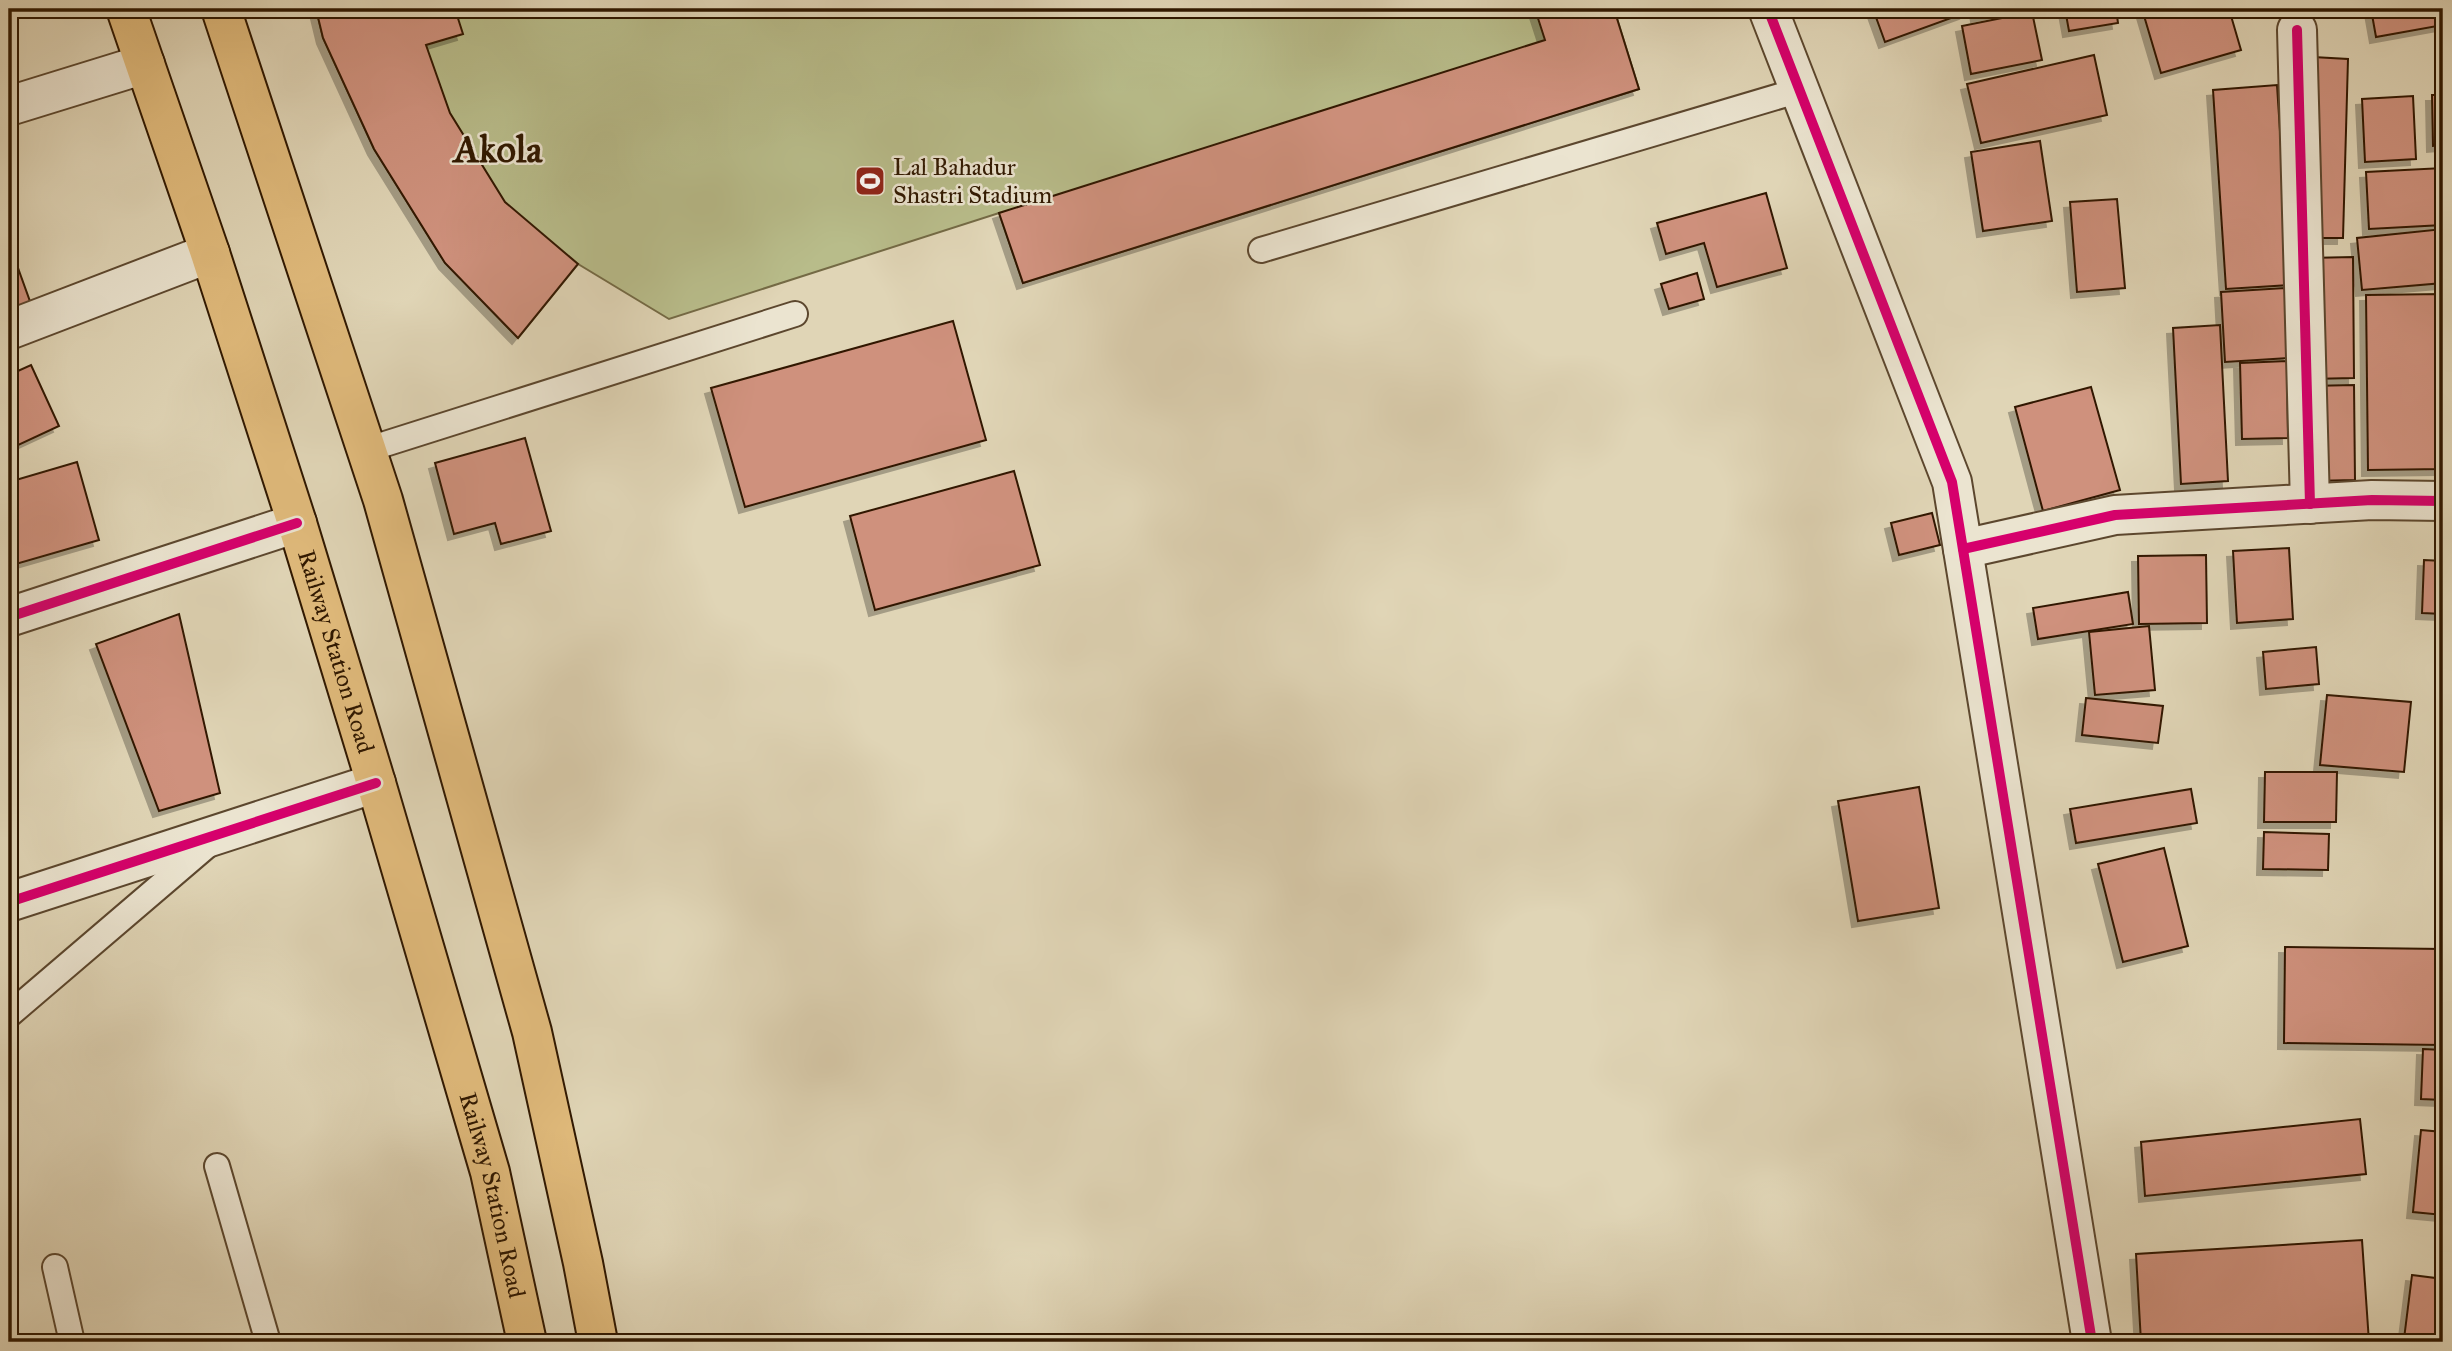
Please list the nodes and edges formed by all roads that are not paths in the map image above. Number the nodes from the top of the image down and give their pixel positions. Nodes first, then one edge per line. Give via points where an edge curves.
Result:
1 (125, 9) edge
2 (221, 9) edge
3 (1768, 9) edge
4 (2297, 30) dead end
5 (145, 64) junction
6 (1800, 90) junction
7 (9, 106) edge
8 (1261, 250) dead end
9 (209, 253) junction
10 (795, 314) dead end
11 (9, 330) edge
12 (366, 450) junction
13 (2443, 501) edge
14 (2310, 504) junction
15 (298, 523) junction
16 (1964, 549) junction
17 (9, 617) edge
18 (376, 783) junction
19 (220, 834) junction
20 (9, 902) edge
21 (9, 1015) edge
22 (217, 1166) dead end
23 (55, 1267) dead end
24 (72, 1342) edge
25 (268, 1342) edge
26 (527, 1342) edge
27 (598, 1342) edge
28 (2092, 1342) edge

1 - 5 highway, Railway Station Road
2 - 12 highway
3 - 6 street
4 - 14 street
5 - 7 street
5 - 9 highway, Railway Station Road
6 - 8 lane
6 - 16 street via 1952,482
9 - 11 street
9 - 15 highway, Railway Station Road
10 - 12 lane
12 - 27 highway via 531,1032
13 - 14 street
14 - 16 street via 2115,515
15 - 17 street
15 - 18 highway, Railway Station Road
16 - 28 street
18 - 19 street
18 - 26 highway, Railway Station Road via 490,1172
19 - 20 street
19 - 21 lane
22 - 25 lane
23 - 24 lane

